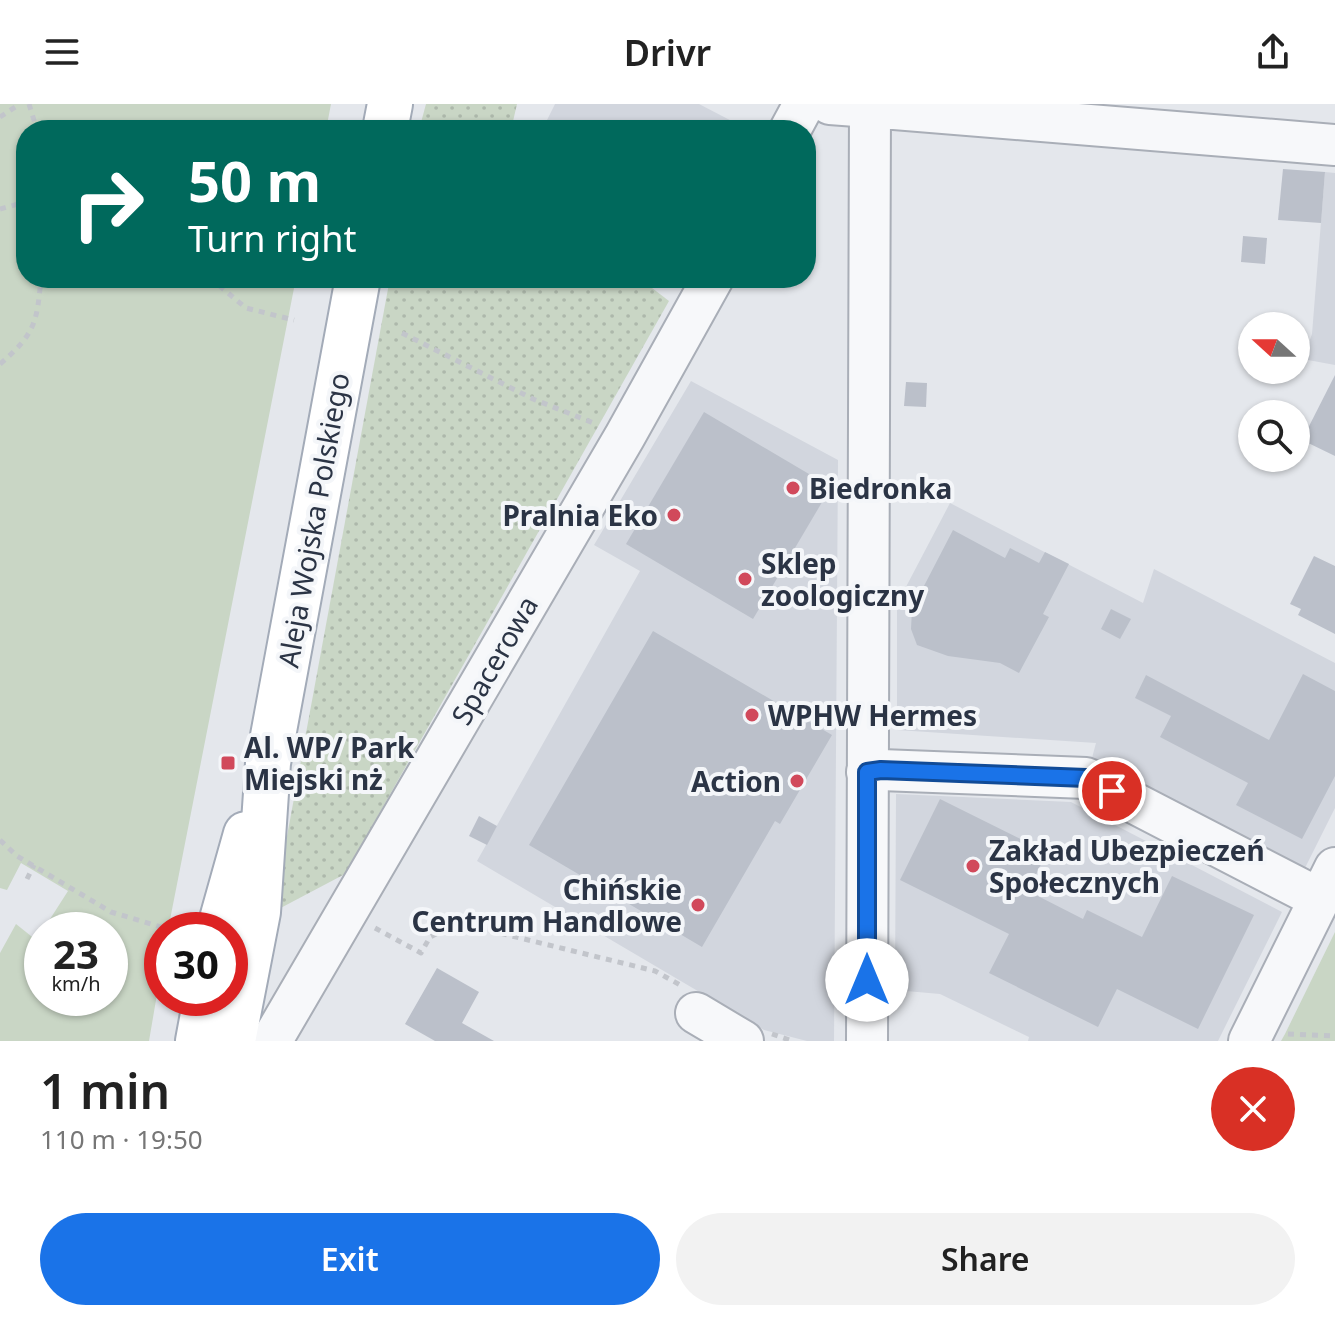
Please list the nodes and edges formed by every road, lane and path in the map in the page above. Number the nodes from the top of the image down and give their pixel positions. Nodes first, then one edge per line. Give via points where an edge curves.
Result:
1 (20, 104) edge
2 (830, 104) edge
3 (1189, 104) edge
4 (870, 105) edge
5 (0, 117) edge
6 (1255, 127) edge
7 (1335, 145) edge
8 (40, 288) edge
9 (222, 288) edge
10 (356, 288) edge
11 (707, 288) edge
12 (294, 320) dead end
13 (402, 333) dead end
14 (0, 364) edge
15 (625, 436) junction
16 (268, 763) junction
17 (867, 772) junction
18 (0, 840) edge
19 (34, 865) junction
20 (27, 879) dead end
21 (1327, 883) edge
22 (222, 912) edge
23 (346, 912) junction
24 (144, 922) edge
25 (691, 1000) joint
26 (203, 1016) edge
27 (1253, 1032) edge
28 (1335, 1036) edge
29 (756, 1037) edge
30 (272, 1040) edge
31 (198, 1041) edge
32 (233, 1041) edge
33 (792, 1041) edge
34 (867, 1041) edge

1 - 5 path
2 - 4 street
3 - 6 street
4 - 6 street
4 - 17 street
6 - 7 street
8 - 14 path via 37,318 21,347
9 - 12 path via 246,308
10 - 16 main road, Aleja Wojska Polskiego
11 - 15 street, Spacerowa
13 - 15 path via 533,399
15 - 23 street, Spacerowa
16 - 22 main road, Aleja Wojska Polskiego
16 - 32 main road, Aleja Wojska Polskiego via 258,912
17 - 21 street via 1086,778
17 - 34 street
18 - 19 path
19 - 20 path
19 - 24 path via 111,912
21 - 27 street
23 - 25 path via 421,953 430,937 440,932 475,927 655,971
23 - 30 street, Spacerowa
25 - 29 street
26 - 31 main road
27 - 28 path
29 - 33 path

